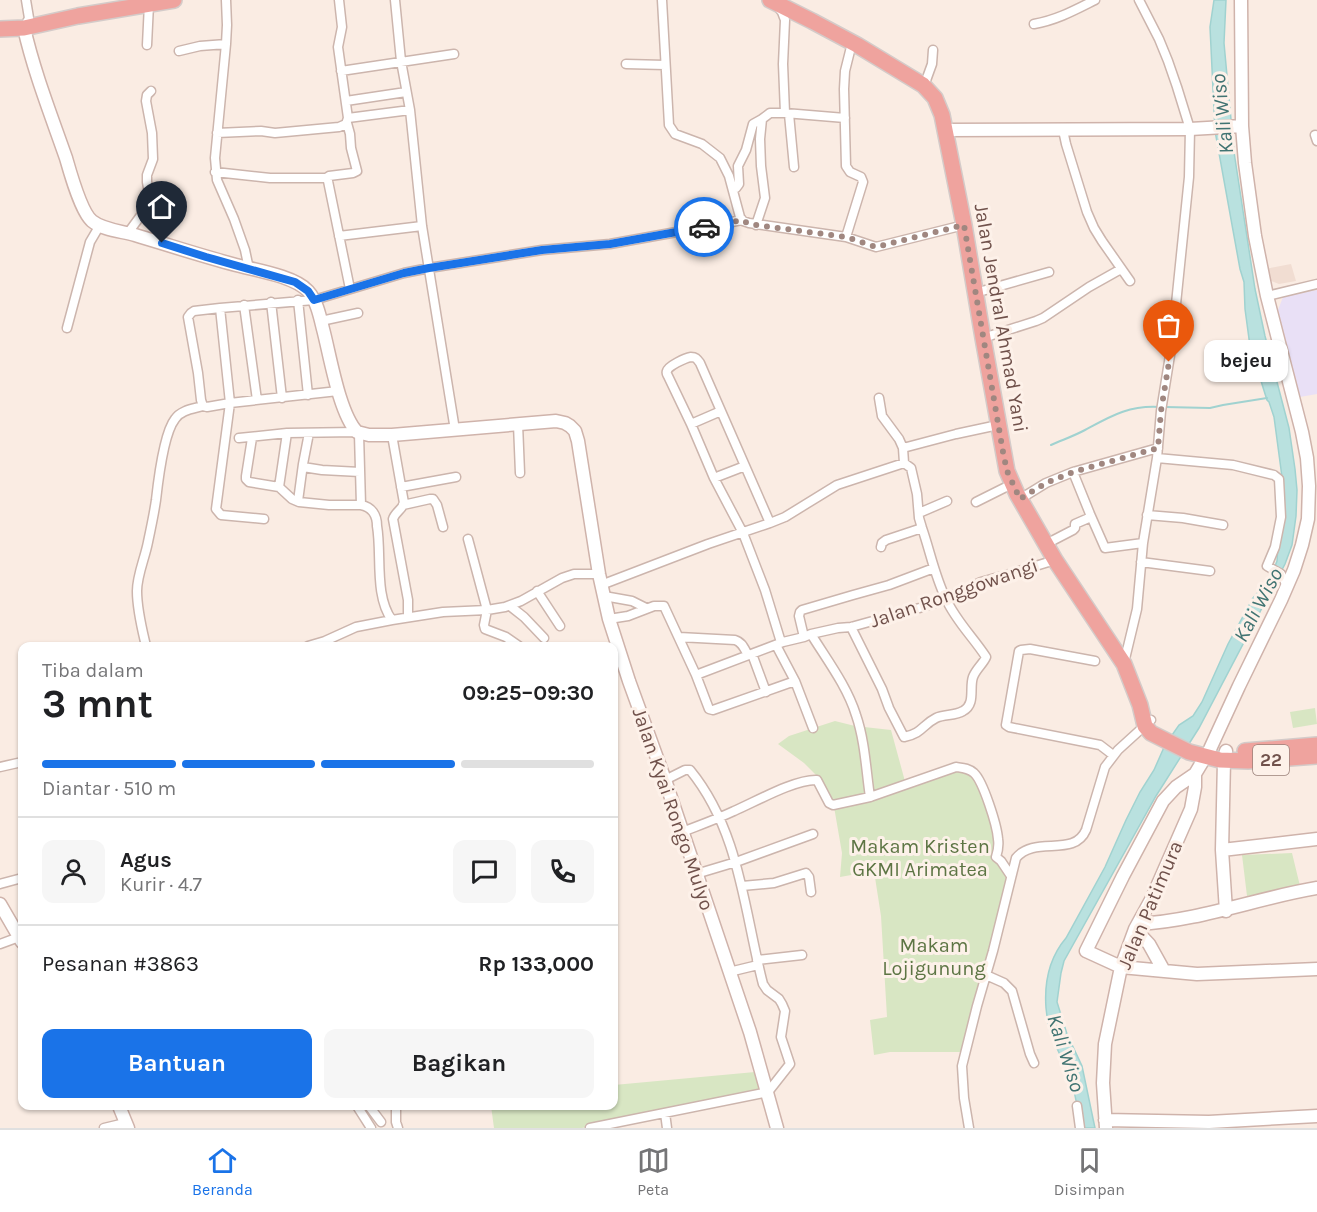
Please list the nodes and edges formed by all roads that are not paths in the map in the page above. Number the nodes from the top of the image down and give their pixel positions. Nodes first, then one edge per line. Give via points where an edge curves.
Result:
1 (26, 0) edge
2 (174, 0) edge
3 (225, 0) edge
4 (339, 0) edge
5 (395, 0) edge
6 (662, 0) edge
7 (771, 0) edge
8 (1095, 0) edge
9 (1139, 0) edge
10 (1241, 0) edge
11 (149, 4) junction
12 (1034, 24) dead end
13 (24, 28) junction
14 (0, 29) edge
15 (852, 43) junction
16 (226, 44) junction
17 (147, 45) dead end
18 (933, 50) dead end
19 (178, 51) dead end
20 (454, 54) dead end
21 (401, 61) junction
22 (626, 64) dead end
23 (665, 64) junction
24 (341, 71) junction
25 (924, 86) junction
26 (151, 91) dead end
27 (406, 92) junction
28 (345, 101) junction
29 (410, 110) junction
30 (787, 113) junction
31 (845, 118) junction
32 (762, 119) junction
33 (347, 120) junction
34 (1237, 126) junction
35 (1190, 129) junction
36 (945, 130) junction
37 (1064, 130) junction
38 (217, 133) junction
39 (794, 167) dead end
40 (215, 172) junction
41 (326, 178) junction
42 (733, 188) junction
43 (742, 220) junction
44 (100, 225) junction
45 (756, 225) junction
46 (964, 225) junction
47 (422, 226) junction
48 (128, 233) junction
49 (339, 236) junction
50 (846, 237) junction
51 (249, 268) junction
52 (429, 268) junction
53 (1121, 268) junction
54 (1050, 272) dead end
55 (1130, 281) dead end
56 (1317, 284) edge
57 (350, 289) junction
58 (975, 293) junction
59 (1267, 296) junction
60 (298, 300) junction
61 (314, 300) junction
62 (271, 302) junction
63 (244, 305) junction
64 (220, 308) junction
65 (358, 313) dead end
66 (321, 321) junction
67 (67, 328) dead end
68 (982, 338) junction
69 (338, 391) junction
70 (308, 395) junction
71 (282, 398) junction
72 (879, 398) dead end
73 (257, 400) junction
74 (230, 403) junction
75 (203, 406) junction
76 (721, 411) junction
77 (518, 424) junction
78 (692, 424) junction
79 (998, 425) junction
80 (455, 430) junction
81 (287, 433) junction
82 (309, 433) junction
83 (358, 433) junction
84 (392, 435) junction
85 (239, 438) dead end
86 (252, 438) junction
87 (903, 448) junction
88 (1158, 448) junction
89 (1312, 457) edge
90 (1156, 458) junction
91 (904, 463) junction
92 (745, 466) junction
93 (303, 467) junction
94 (360, 472) junction
95 (1073, 472) junction
96 (520, 473) dead end
97 (456, 477) dead end
98 (714, 478) junction
99 (1012, 484) junction
100 (279, 487) junction
101 (401, 487) junction
102 (1020, 499) junction
103 (298, 501) junction
104 (947, 501) dead end
105 (976, 501) dead end
106 (361, 505) junction
107 (403, 505) junction
108 (919, 513) junction
109 (1147, 515) junction
110 (1091, 517) junction
111 (1312, 518) edge
112 (264, 519) dead end
113 (770, 524) junction
114 (1223, 525) dead end
115 (443, 527) dead end
116 (922, 528) junction
117 (743, 533) junction
118 (468, 539) dead end
119 (1143, 543) junction
120 (1046, 544) junction
121 (881, 547) dead end
122 (1055, 560) junction
123 (1141, 562) junction
124 (934, 568) junction
125 (1210, 571) dead end
126 (601, 585) junction
127 (1287, 586) junction
128 (537, 591) junction
129 (946, 599) junction
130 (510, 606) junction
131 (646, 608) junction
132 (487, 610) junction
133 (408, 617) junction
134 (609, 619) junction
135 (392, 620) junction
136 (560, 626) dead end
137 (851, 627) junction
138 (808, 636) junction
139 (679, 637) junction
140 (543, 638) dead end
141 (145, 642) edge
142 (319, 642) edge
143 (513, 642) edge
144 (616, 642) edge
145 (779, 644) junction
146 (618, 647) edge
147 (750, 655) junction
148 (1095, 661) dead end
149 (1124, 664) junction
150 (696, 675) junction
151 (795, 681) junction
152 (766, 692) junction
153 (813, 728) dead end
154 (1154, 728) junction
155 (1317, 745) edge
156 (1207, 753) junction
157 (1113, 755) junction
158 (1225, 756) junction
159 (1317, 756) edge
160 (18, 763) edge
161 (0, 767) edge
162 (1195, 774) junction
163 (665, 780) junction
164 (870, 797) junction
165 (720, 818) junction
166 (682, 832) junction
167 (813, 834) dead end
168 (1317, 839) edge
169 (1222, 850) junction
170 (736, 862) junction
171 (696, 874) junction
172 (1011, 876) junction
173 (18, 879) edge
174 (0, 884) edge
175 (742, 886) junction
176 (1317, 888) edge
177 (811, 892) dead end
178 (0, 904) edge
179 (1226, 910) junction
180 (1136, 927) junction
181 (18, 935) edge
182 (18, 941) edge
183 (0, 944) edge
184 (801, 955) dead end
185 (758, 962) junction
186 (1121, 967) junction
187 (1317, 969) edge
188 (1164, 971) junction
189 (729, 972) junction
190 (986, 975) junction
191 (1034, 1063) dead end
192 (768, 1092) junction
193 (1077, 1106) dead end
194 (121, 1110) edge
195 (360, 1110) edge
196 (372, 1110) edge
197 (396, 1110) edge
198 (665, 1113) junction
199 (1317, 1116) edge
200 (381, 1122) dead end
201 (634, 1123) edge
202 (1105, 1124) edge
203 (1173, 1124) edge
204 (127, 1125) edge
205 (104, 1128) edge
206 (371, 1128) edge
207 (398, 1128) edge
208 (590, 1128) edge
209 (667, 1128) edge
210 (777, 1128) edge
211 (969, 1128) edge
212 (1080, 1128) edge

1 - 13 street via 29,18
2 - 11 highway
3 - 16 street
4 - 24 street
5 - 21 street
6 - 23 street
7 - 15 highway, Jalan Jendral Ahmad Yani / 22
7 - 30 street via 785,20
8 - 12 street via 1062,17
9 - 35 street via 1159,39
10 - 34 street, Jalan Patimura
11 - 13 highway
11 - 17 street
13 - 14 highway
13 - 44 street via 81,202 87,216
15 - 25 highway, Jalan Jendral Ahmad Yani / 22
15 - 31 street via 845,71
16 - 19 street
16 - 38 street
18 - 25 street
20 - 21 street
21 - 24 street
21 - 27 street
22 - 23 street
23 - 42 street via 670,129 716,154
24 - 28 street
25 - 36 highway, Jalan Jendral Ahmad Yani / 22 via 939,106
26 - 48 street via 146,101 152,133 153,159 147,175 150,199
27 - 28 street
27 - 29 street
28 - 33 street
29 - 33 street
29 - 47 street
30 - 31 street
30 - 32 street via 770,113
30 - 39 street
31 - 50 street via 847,170 863,180
32 - 42 street via 753,124 738,166 739,184
32 - 45 street via 765,198
33 - 38 street via 339,127
33 - 41 street via 357,171
34 - 35 street
34 - 59 street, Jalan Patimura
35 - 37 street
35 - 88 street via 1176,309
36 - 37 street
36 - 46 highway, Jalan Jendral Ahmad Yani / 22
37 - 53 street via 1087,212
38 - 40 street
40 - 41 street
40 - 51 street
41 - 49 street
42 - 43 street
43 - 45 street
43 - 52 street via 610,244
44 - 48 street
44 - 67 street via 90,242
45 - 50 street
46 - 50 street via 876,247
46 - 58 highway, Jalan Jendral Ahmad Yani / 22
47 - 49 street
47 - 52 street
48 - 51 street
49 - 57 street
51 - 61 street via 295,282
52 - 57 street
52 - 80 street
53 - 55 street
53 - 68 street via 1043,318
54 - 58 street
56 - 59 street
57 - 61 street
58 - 68 highway, Jalan Jendral Ahmad Yani / 22
59 - 89 street, Jalan Patimura
60 - 61 street
60 - 62 street
60 - 70 street
61 - 66 street
62 - 63 street
62 - 71 street
63 - 64 street
63 - 73 street
64 - 74 street
64 - 75 street via 194,311 188,317
65 - 66 street
66 - 69 street
68 - 79 highway, Jalan Jendral Ahmad Yani / 22
69 - 70 street
69 - 83 street via 348,419
70 - 71 street
71 - 73 street
72 - 87 street via 882,416
73 - 74 street
74 - 75 street
74 - 112 street via 216,510 221,515
75 - 141 street via 176,418 167,441 138,581
76 - 78 street
76 - 78 street via 698,360 691,357 680,361 667,373
76 - 92 street
77 - 80 street, Jalan Kyai Rongo Mulyo
77 - 96 street
77 - 126 street, Jalan Kyai Rongo Mulyo via 556,421 575,431
78 - 98 street
79 - 87 street
79 - 99 highway, Jalan Jendral Ahmad Yani / 22
80 - 84 street, Jalan Kyai Rongo Mulyo
81 - 82 street
81 - 86 street
81 - 100 street
82 - 83 street
82 - 93 street
83 - 84 street, Jalan Kyai Rongo Mulyo
83 - 94 street
84 - 101 street
85 - 86 street
86 - 100 street via 246,479
87 - 91 street
88 - 90 street
88 - 95 street
89 - 111 street, Jalan Patimura
90 - 109 street
90 - 127 street via 1233,465 1277,477 1281,518 1267,564 1281,574
91 - 108 street via 911,468
91 - 113 street via 837,485
92 - 98 street
92 - 113 street
93 - 94 street
93 - 103 street
94 - 106 street
95 - 102 street
95 - 110 street
97 - 101 street
98 - 117 street
99 - 102 highway, Jalan Jendral Ahmad Yani / 22
99 - 105 street
100 - 103 street
101 - 107 street
102 - 120 highway, Jalan Jendral Ahmad Yani / 22
103 - 106 street
104 - 108 street
106 - 135 street via 376,518 380,575
107 - 115 street via 433,499
107 - 133 street via 393,519
108 - 116 street
109 - 114 street
109 - 119 street
110 - 119 street via 1105,548
110 - 120 street
111 - 127 street, Jalan Patimura
113 - 117 street
116 - 121 street via 886,540
116 - 124 street
117 - 126 street
117 - 145 street via 765,590
118 - 132 street
119 - 123 street
120 - 122 highway, Jalan Jendral Ahmad Yani / 22
122 - 129 street, Jalan Ronggowangi via 981,582
122 - 149 highway, Jalan Jendral Ahmad Yani / 22
123 - 125 street
123 - 149 street via 1137,609
124 - 129 street
124 - 138 street via 802,610 799,616
126 - 128 street via 574,574
126 - 131 street
126 - 134 street, Jalan Kyai Rongo Mulyo
127 - 156 street, Jalan Patimura
128 - 130 street
128 - 136 street
129 - 137 street, Jalan Ronggowangi
129 - 137 street via 986,659 974,677 966,710 939,717 917,734 902,735
130 - 132 street
130 - 140 street
131 - 134 street
131 - 139 street via 664,606
132 - 133 street
132 - 143 street via 485,629
133 - 135 street
134 - 144 street, Jalan Kyai Rongo Mulyo
135 - 142 street via 356,627
137 - 138 street, Jalan Ronggowangi
138 - 145 street, Jalan Ronggowangi
138 - 164 street via 837,677 855,712
139 - 147 street via 735,639
139 - 150 street
145 - 147 street, Jalan Ronggowangi
145 - 151 street
146 - 163 street, Jalan Kyai Rongo Mulyo
147 - 150 street, Jalan Ronggowangi
147 - 152 street
148 - 157 street via 1030,649 1019,651 1006,725 1100,745
149 - 154 highway, Jalan Jendral Ahmad Yani / 22
150 - 152 street via 711,710
151 - 152 street
151 - 153 street
154 - 156 highway, Jalan Jendral Ahmad Yani / 22
154 - 157 street
155 - 158 highway, 22
156 - 158 highway, 22
156 - 162 street, Jalan Patimura
157 - 172 street via 1105,767 1081,839 1072,844 1023,851 1016,858
158 - 159 highway, 22 via 1248,761
158 - 169 street
160 - 161 street
162 - 180 street, Jalan Patimura via 1191,809
162 - 186 street via 1163,801 1086,951
163 - 165 street via 690,770
163 - 166 street, Jalan Kyai Rongo Mulyo
164 - 165 street via 831,804 819,782 812,780
164 - 172 street via 956,767 972,771 994,820 999,847 996,857
165 - 166 street
165 - 170 street
166 - 171 street, Jalan Kyai Rongo Mulyo
167 - 170 street
168 - 169 street
169 - 179 street
170 - 171 street
170 - 175 street
171 - 189 street, Jalan Kyai Rongo Mulyo
172 - 190 street
173 - 174 street
175 - 177 street via 774,883 806,873
175 - 185 street
176 - 179 street
178 - 181 street
179 - 180 street
180 - 186 street, Jalan Patimura
180 - 188 street
182 - 183 street
184 - 185 street
185 - 189 street
185 - 192 street via 763,984 782,1004 781,1037 790,1062
186 - 188 street
186 - 202 street, Jalan Patimura via 1105,1044
187 - 188 street via 1197,974
189 - 192 street, Jalan Kyai Rongo Mulyo
190 - 191 street via 1012,991
190 - 211 street via 962,1066
192 - 198 street
192 - 210 street, Jalan Kyai Rongo Mulyo
193 - 212 street
194 - 204 street
195 - 206 street
196 - 200 street
197 - 207 street
198 - 201 street
198 - 209 street
199 - 203 street
201 - 208 street
202 - 203 street
204 - 205 street

